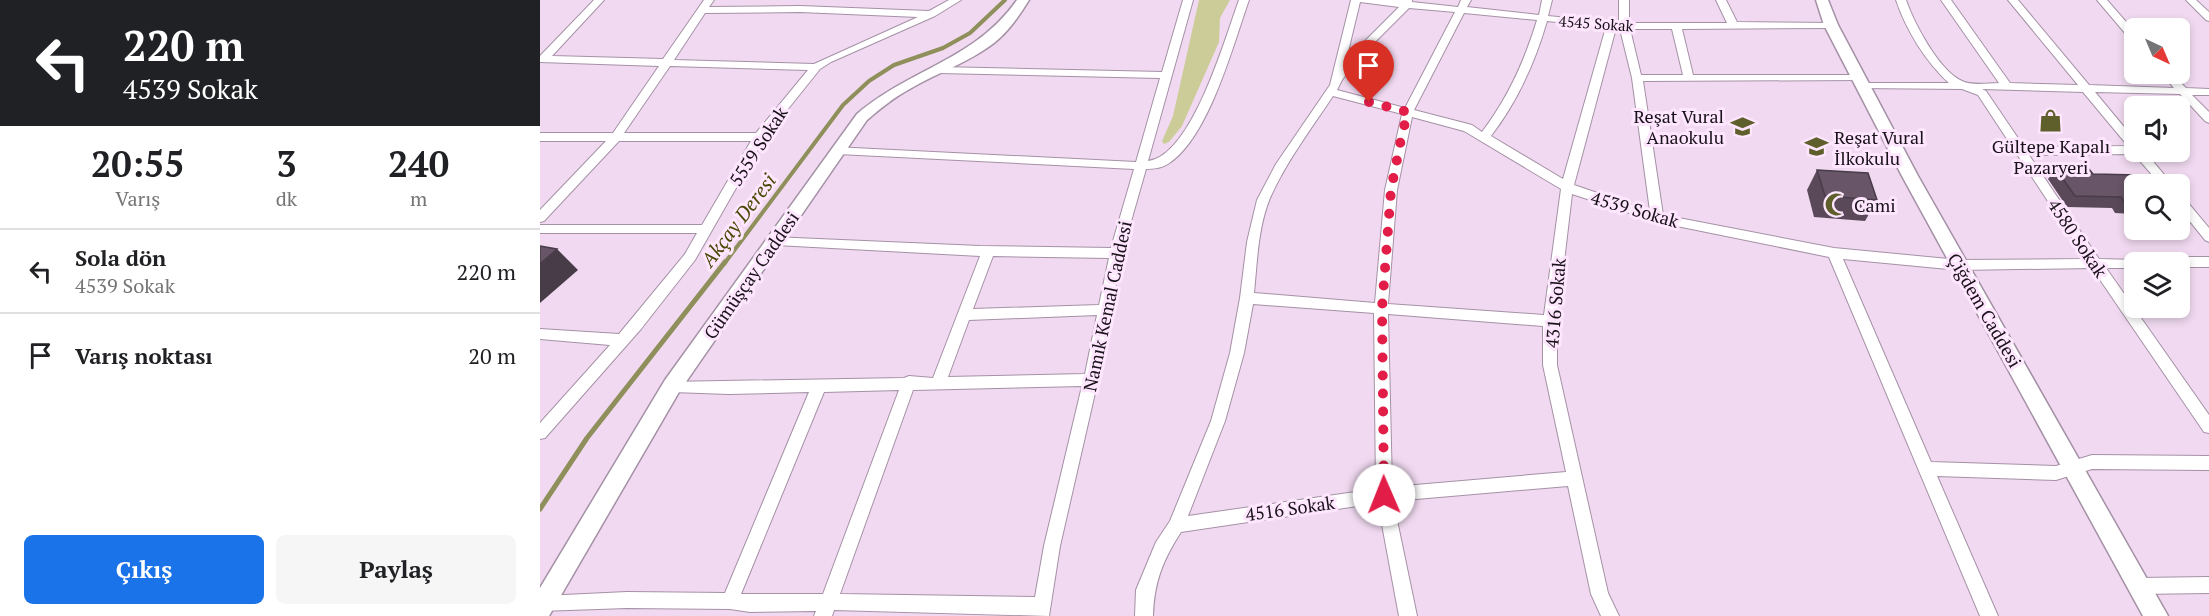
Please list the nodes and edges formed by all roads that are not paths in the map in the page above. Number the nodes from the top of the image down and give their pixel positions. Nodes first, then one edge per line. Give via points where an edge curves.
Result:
1 (599, 0) edge
2 (956, 0) edge
3 (1023, 0) edge
4 (1188, 0) edge
5 (1244, 0) edge
6 (1356, 0) edge
7 (1362, 0) edge
8 (1547, 0) edge
9 (1624, 0) edge
10 (1721, 0) edge
11 (1822, 0) edge
12 (1901, 0) edge
13 (1946, 0) edge
14 (2013, 0) edge
15 (2102, 0) edge
16 (2191, 0) edge
17 (1407, 2) edge
18 (705, 5) edge
19 (1465, 5) edge
20 (932, 14) junction
21 (2209, 18) edge
22 (1543, 19) junction
23 (1831, 25) junction
24 (2124, 25) edge
25 (1618, 26) junction
26 (1676, 26) junction
27 (1734, 26) junction
28 (543, 58) edge
29 (668, 64) junction
30 (816, 67) junction
31 (939, 70) junction
32 (1166, 75) junction
33 (1637, 78) junction
34 (1689, 79) junction
35 (1861, 82) junction
36 (2176, 84) edge
37 (1968, 86) junction
38 (2007, 86) junction
39 (1333, 88) junction
40 (2087, 88) junction
41 (2183, 91) junction
42 (2209, 92) edge
43 (1408, 112) junction
44 (2209, 119) edge
45 (2124, 134) edge
46 (1485, 136) junction
47 (540, 137) edge
48 (616, 137) junction
49 (759, 137) junction
50 (838, 150) junction
51 (2124, 150) edge
52 (2020, 151) junction
53 (2147, 162) edge
54 (1142, 166) junction
55 (2158, 174) edge
56 (1568, 187) junction
57 (2190, 212) edge
58 (540, 218) edge
59 (1657, 218) junction
60 (540, 229) edge
61 (706, 229) junction
62 (2206, 230) edge
63 (776, 240) junction
64 (988, 251) junction
65 (1834, 253) junction
66 (1116, 254) junction
67 (2190, 262) edge
68 (2209, 262) edge
69 (2124, 263) edge
70 (2096, 264) junction
71 (1959, 265) junction
72 (1247, 298) junction
73 (1382, 308) junction
74 (1105, 310) junction
75 (964, 315) junction
76 (1550, 321) junction
77 (542, 337) edge
78 (623, 340) junction
79 (1091, 380) junction
80 (909, 382) junction
81 (939, 382) junction
82 (672, 386) junction
83 (819, 386) junction
84 (543, 426) edge
85 (2209, 427) edge
86 (2209, 463) edge
87 (1925, 469) junction
88 (2076, 469) junction
89 (1575, 478) junction
90 (1384, 495) junction
91 (1176, 525) junction
92 (2139, 585) junction
93 (2209, 585) edge
94 (730, 601) junction
95 (542, 607) edge
96 (825, 609) edge
97 (1040, 611) edge
98 (1144, 616) edge
99 (1408, 616) edge
100 (1610, 616) edge
101 (1989, 616) edge
102 (2156, 616) edge

1 - 28 street
2 - 20 street, 5559 Sokak
3 - 31 street, Gümüşçay Caddesi via 1000,33
4 - 32 street, Namık Kemal Caddesi
5 - 54 street via 1198,122 1167,159
6 - 39 street
7 - 17 street, 4545 Sokak
8 - 22 street
9 - 25 street
10 - 27 street
11 - 23 street, Çiğdem Caddesi
12 - 37 street, 4580 Sokak via 1922,42 1952,80
13 - 38 street
14 - 40 street
15 - 24 street
16 - 21 street
17 - 19 street, 4545 Sokak
17 - 39 street via 1353,58
18 - 20 street
18 - 29 street
19 - 22 street, 4545 Sokak
19 - 43 street
20 - 30 street, 5559 Sokak
22 - 25 street, 4545 Sokak
22 - 46 street via 1511,99
23 - 27 street, 4545 Sokak
23 - 35 street, Çiğdem Caddesi
25 - 26 street, 4545 Sokak
25 - 33 street
25 - 56 street, 4316 Sokak
26 - 27 street, 4545 Sokak
26 - 34 street
28 - 29 street
29 - 30 street
29 - 48 street
30 - 49 street, 5559 Sokak
31 - 32 street
31 - 50 street, Gümüşçay Caddesi via 873,105
32 - 54 street, Namık Kemal Caddesi
33 - 34 street
33 - 59 street
34 - 35 street
35 - 37 street
35 - 71 street, Çiğdem Caddesi
36 - 41 street
37 - 38 street
37 - 52 street, 4580 Sokak via 1982,93
38 - 40 street
39 - 43 street, 4539 Sokak
39 - 72 street via 1299,136 1263,200 1253,242
40 - 41 street
40 - 45 street
41 - 42 street
41 - 44 street
43 - 46 street, 4539 Sokak
43 - 73 street via 1391,190
46 - 56 street, 4539 Sokak
47 - 48 street
48 - 49 street
48 - 58 street
49 - 61 street, 5559 Sokak
50 - 54 street
50 - 63 street, Gümüşçay Caddesi
51 - 52 street
52 - 70 street, 4580 Sokak
53 - 55 street
54 - 66 street, Namık Kemal Caddesi
56 - 59 street, 4539 Sokak
56 - 76 street, 4316 Sokak
57 - 62 street
59 - 65 street, 4539 Sokak
60 - 61 street
61 - 78 street, 5559 Sokak via 690,256
63 - 64 street
63 - 82 street, Gümüşçay Caddesi
64 - 66 street
64 - 75 street
65 - 71 street, 4539 Sokak
65 - 87 street
66 - 74 street, Namık Kemal Caddesi
67 - 68 street
69 - 70 street, 4539 Sokak
70 - 71 street, 4539 Sokak
70 - 85 street, 4580 Sokak
71 - 88 street, Çiğdem Caddesi
72 - 73 street
72 - 91 street via 1218,421
73 - 76 street
73 - 90 street
74 - 75 street
74 - 79 street, Namık Kemal Caddesi
75 - 81 street
76 - 89 street, 4316 Sokak via 1550,365
77 - 78 street
78 - 84 street, 5559 Sokak
79 - 81 street
79 - 97 street, Namık Kemal Caddesi
80 - 81 street
80 - 83 street
80 - 96 street
82 - 83 street
82 - 95 street, Gümüşçay Caddesi
83 - 94 street
86 - 88 street via 2092,462
87 - 88 street via 2056,473
87 - 101 street
88 - 92 street, Çiğdem Caddesi
89 - 90 street, 4516 Sokak
89 - 100 street, 4316 Sokak via 1600,594
90 - 91 street, 4516 Sokak
90 - 99 street
91 - 98 street via 1162,547 1145,590
92 - 93 street
92 - 102 street, Çiğdem Caddesi
94 - 95 street via 627,600
94 - 96 street
96 - 97 street

